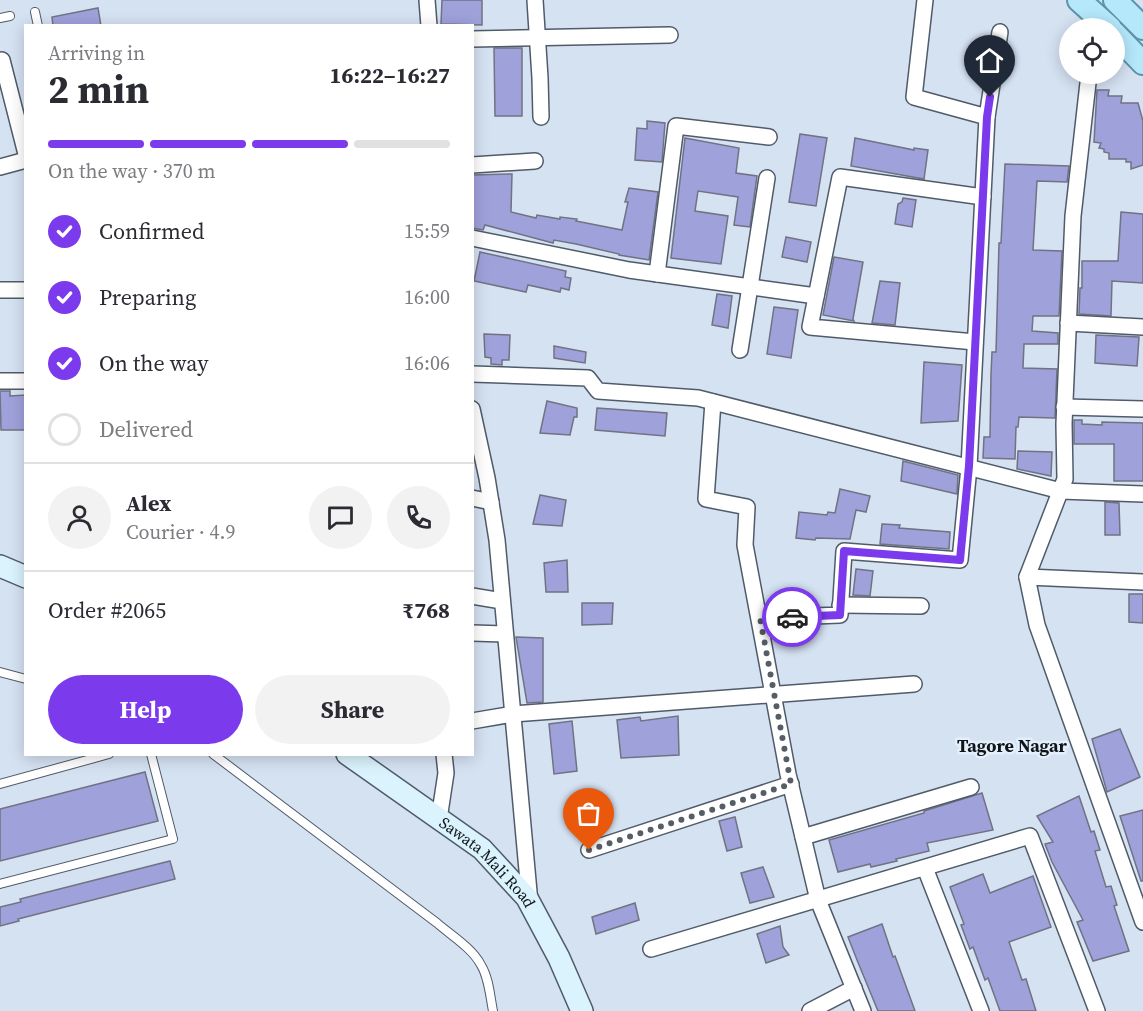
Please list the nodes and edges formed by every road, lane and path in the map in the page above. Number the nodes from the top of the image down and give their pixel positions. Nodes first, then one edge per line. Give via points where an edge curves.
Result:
1 (427, 0) edge
2 (535, 0) edge
3 (925, 0) edge
4 (1115, 0) edge
5 (36, 12) dead end
6 (10, 16) dead end
7 (0, 18) edge
8 (38, 24) edge
9 (429, 24) edge
10 (1143, 28) edge
11 (1000, 32) dead end
12 (670, 35) dead end
13 (536, 38) junction
14 (474, 39) edge
15 (1125, 44) edge
16 (0, 61) edge
17 (1143, 63) edge
18 (1088, 84) edge
19 (541, 117) dead end
20 (987, 117) junction
21 (770, 137) dead end
22 (24, 146) edge
23 (24, 160) edge
24 (535, 161) dead end
25 (474, 165) edge
26 (0, 166) edge
27 (767, 178) dead end
28 (983, 196) junction
29 (474, 238) edge
30 (657, 274) junction
31 (749, 286) junction
32 (0, 290) edge
33 (24, 290) edge
34 (816, 296) junction
35 (1068, 323) junction
36 (1143, 327) edge
37 (975, 342) junction
38 (740, 351) dead end
39 (474, 374) edge
40 (0, 381) edge
41 (24, 381) edge
42 (713, 402) junction
43 (1064, 407) junction
44 (1143, 409) edge
45 (474, 419) edge
46 (969, 466) junction
47 (1061, 491) junction
48 (1143, 494) edge
49 (474, 498) edge
50 (491, 502) junction
51 (0, 566) edge
52 (24, 576) edge
53 (1028, 577) junction
54 (1143, 582) edge
55 (474, 596) edge
56 (502, 601) junction
57 (840, 605) junction
58 (921, 606) dead end
59 (760, 618) junction
60 (474, 633) edge
61 (505, 634) junction
62 (0, 672) edge
63 (24, 678) edge
64 (914, 684) dead end
65 (774, 694) junction
66 (513, 714) junction
67 (474, 721) edge
68 (102, 756) edge
69 (152, 756) edge
70 (216, 756) edge
71 (350, 756) edge
72 (444, 756) edge
73 (0, 784) edge
74 (791, 784) junction
75 (971, 787) dead end
76 (439, 819) junction
77 (803, 837) junction
78 (589, 850) dead end
79 (925, 868) junction
80 (0, 884) edge
81 (818, 900) junction
82 (531, 906) junction
83 (1143, 922) edge
84 (651, 949) dead end
85 (854, 988) junction
86 (494, 1011) edge
87 (582, 1011) edge
88 (810, 1011) edge
89 (863, 1011) edge
90 (981, 1011) edge
91 (1097, 1011) edge

1 - 9 street
2 - 13 street
3 - 20 street via 914,97
4 - 10 main road
5 - 8 lane
6 - 7 lane
11 - 20 street
12 - 13 street
13 - 14 street
13 - 19 street
15 - 17 main road
16 - 22 street
18 - 35 street via 1073,216
20 - 28 street
21 - 30 street via 676,126
23 - 26 street
24 - 25 street
27 - 31 street
28 - 34 street via 840,177
28 - 37 street
29 - 30 street
30 - 31 street
31 - 34 street
31 - 38 street
32 - 33 street
34 - 37 street via 810,327
35 - 36 street
35 - 43 street
37 - 46 street
39 - 42 street via 588,378 598,391
40 - 41 street
42 - 46 street
42 - 59 street via 706,499 747,507 745,545
43 - 44 street
43 - 47 street via 1065,479
45 - 50 street
46 - 47 street
46 - 57 street via 960,560 844,551
47 - 48 street
47 - 53 street
49 - 50 street
50 - 56 street
51 - 52 street
53 - 54 street
53 - 83 street via 1037,625
55 - 56 street
56 - 61 street
57 - 58 street
57 - 59 street via 840,615
59 - 65 street
60 - 61 street
61 - 66 street
62 - 63 lane
64 - 65 street
65 - 66 street
65 - 74 street
66 - 67 street
66 - 82 street
68 - 73 lane
69 - 80 lane via 173,839
70 - 86 lane via 468,949 484,972
71 - 76 street, Sawata Mali Road
72 - 76 street via 446,773
74 - 77 street
74 - 78 street
75 - 77 street
76 - 82 street, Sawata Mali Road via 482,849
77 - 81 street
79 - 81 street
79 - 90 street
79 - 91 street via 1030,836
81 - 84 street
81 - 85 street
82 - 87 street, Sawata Mali Road
85 - 88 street
85 - 89 street

